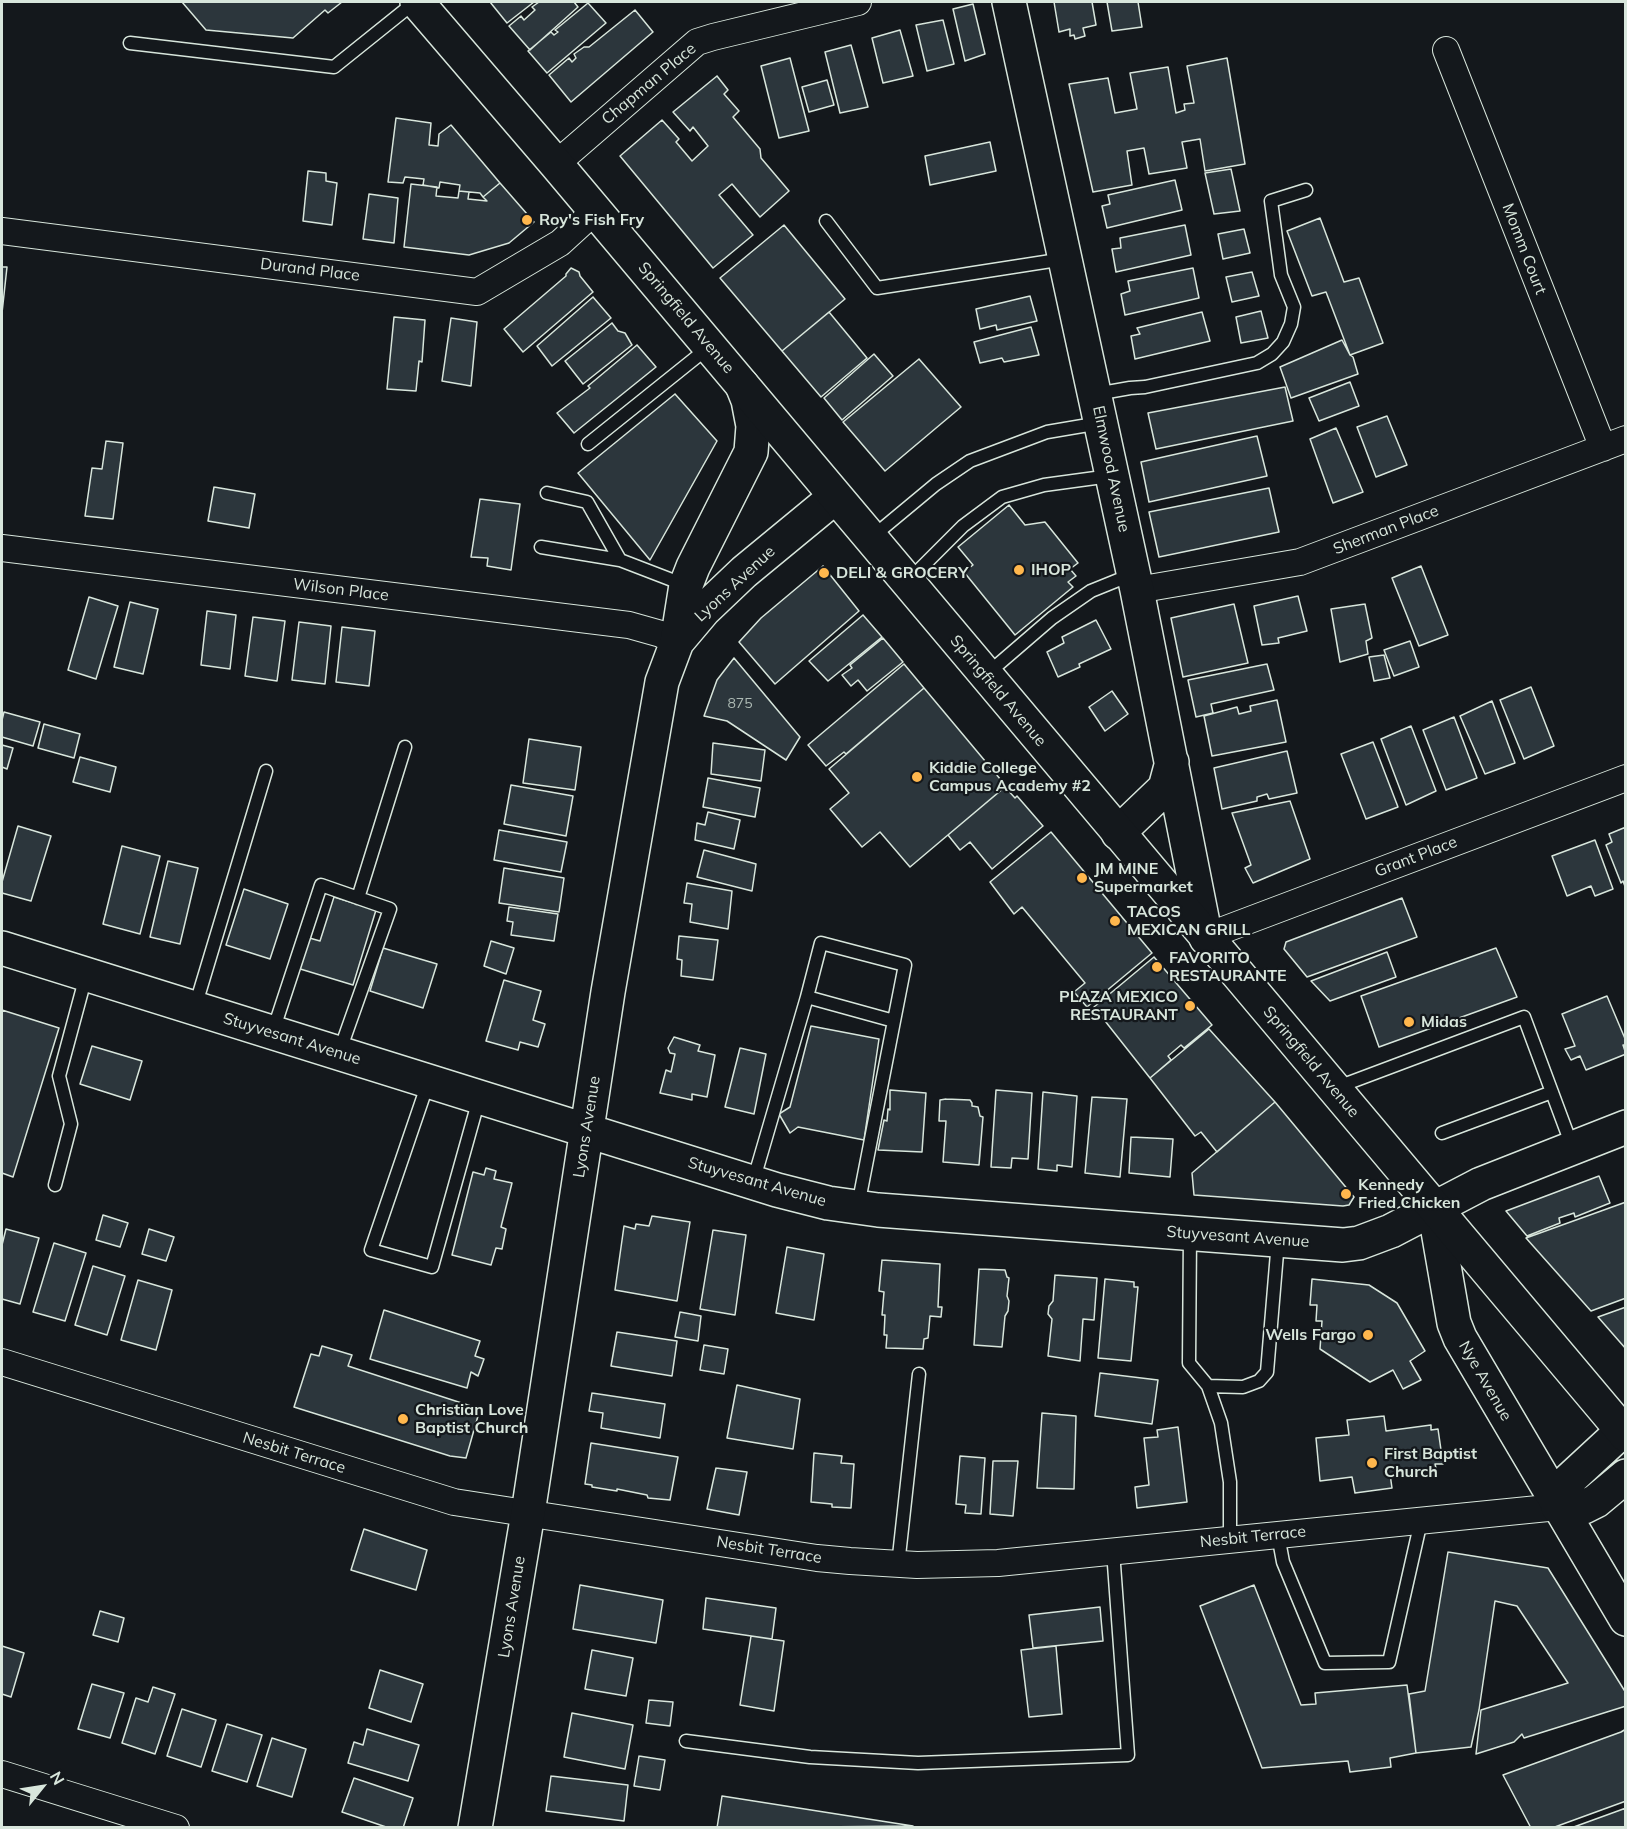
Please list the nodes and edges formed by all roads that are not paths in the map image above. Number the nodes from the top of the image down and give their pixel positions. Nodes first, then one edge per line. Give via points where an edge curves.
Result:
1 (416, 2) edge
2 (858, 2) edge
3 (1009, 2) edge
4 (130, 43) dead end
5 (1446, 50) dead end
6 (556, 164) junction
7 (1306, 190) dead end
8 (595, 211) junction
9 (826, 221) dead end
10 (2, 231) edge
11 (1065, 259) junction
12 (710, 346) junction
13 (742, 384) junction
14 (1098, 408) junction
15 (588, 444) dead end
16 (1614, 444) edge
17 (1112, 475) junction
18 (547, 493) dead end
19 (835, 497) junction
20 (870, 538) junction
21 (2, 548) edge
22 (541, 548) dead end
23 (620, 560) junction
24 (907, 582) junction
25 (1135, 582) junction
26 (686, 585) junction
27 (677, 642) junction
28 (986, 675) junction
29 (405, 747) dead end
30 (1172, 762) junction
31 (266, 771) dead end
32 (1626, 778) edge
33 (1118, 833) junction
34 (358, 898) junction
35 (1206, 938) junction
36 (2, 948) edge
37 (86, 975) junction
38 (807, 997) junction
39 (195, 1008) junction
40 (894, 1021) junction
41 (273, 1032) junction
42 (339, 1054) junction
43 (429, 1082) junction
44 (1334, 1089) junction
45 (1552, 1092) junction
46 (479, 1098) junction
47 (1626, 1127) edge
48 (586, 1131) junction
49 (1442, 1133) dead end
50 (1573, 1148) junction
51 (753, 1182) junction
52 (55, 1185) dead end
53 (858, 1207) junction
54 (1434, 1208) junction
55 (1190, 1233) junction
56 (1279, 1240) junction
57 (2, 1362) edge
58 (919, 1374) dead end
59 (1208, 1386) junction
60 (1624, 1433) edge
61 (1626, 1476) edge
62 (1558, 1507) junction
63 (528, 1513) junction
64 (1420, 1521) junction
65 (1278, 1534) junction
66 (1230, 1539) junction
67 (1113, 1551) junction
68 (898, 1564) junction
69 (1626, 1619) edge
70 (686, 1741) dead end
71 (2, 1774) edge
72 (176, 1827) edge
73 (475, 1827) edge

1 - 4 lane via 334,67
1 - 6 main road, Springfield Avenue
2 - 6 street, Chapman Place via 697,42
3 - 11 main road, Elmwood Avenue
5 - 16 street, Momm Court
6 - 8 main road, Springfield Avenue
7 - 14 lane via 1271,201 1281,275 1294,307 1283,342 1272,354 1257,363 1130,388
8 - 10 street, Durand Place via 560,243 477,292
8 - 12 main road, Springfield Avenue
9 - 11 lane via 877,288
11 - 14 main road, Elmwood Avenue
12 - 13 main road, Springfield Avenue
12 - 15 lane
13 - 19 main road, Springfield Avenue
13 - 26 main road via 753,426 751,452
14 - 17 main road, Elmwood Avenue
14 - 20 lane via 970,461
16 - 25 street, Sherman Place via 1300,562
17 - 24 lane via 1044,485 1002,497 963,526
17 - 25 main road, Elmwood Avenue
18 - 23 lane via 587,502
19 - 20 main road, Springfield Avenue
19 - 27 main road, Lyons Avenue via 719,595
20 - 24 main road, Springfield Avenue
21 - 27 street, Wilson Place via 629,626
22 - 23 lane
23 - 26 lane
24 - 28 main road, Springfield Avenue
25 - 28 lane via 1109,582 1091,591 1052,618
25 - 30 main road, Elmwood Avenue
26 - 27 main road
27 - 48 main road, Lyons Avenue via 658,702
28 - 33 main road, Springfield Avenue
29 - 34 lane
30 - 33 main road via 1166,788
30 - 35 main road, Elmwood Avenue
31 - 39 lane
32 - 35 street, Grant Place
33 - 35 main road, Springfield Avenue
34 - 41 lane via 321,885
34 - 42 lane via 390,909
35 - 44 main road, Springfield Avenue
36 - 37 main road, Stuyvesant Avenue
37 - 39 main road, Stuyvesant Avenue
37 - 52 lane via 59,1076 71,1124
38 - 40 lane
38 - 40 lane via 821,943 905,965
38 - 51 lane
39 - 41 main road, Stuyvesant Avenue
40 - 53 lane
41 - 42 main road, Stuyvesant Avenue
42 - 43 main road, Stuyvesant Avenue
43 - 46 main road, Stuyvesant Avenue
43 - 46 lane via 371,1250 432,1267
44 - 45 lane via 1524,1017
44 - 54 main road, Springfield Avenue
45 - 49 lane
45 - 50 lane
46 - 48 main road, Stuyvesant Avenue
47 - 50 main road, Stuyvesant Avenue
48 - 51 main road, Stuyvesant Avenue
48 - 63 main road, Lyons Avenue
50 - 54 main road, Stuyvesant Avenue via 1481,1184
51 - 53 main road, Stuyvesant Avenue via 802,1197
53 - 55 main road, Stuyvesant Avenue
54 - 56 main road, Stuyvesant Avenue via 1359,1243
54 - 60 main road, Springfield Avenue
54 - 62 main road, Nye Avenue via 1460,1338
55 - 56 main road, Stuyvesant Avenue
55 - 59 lane via 1189,1363
56 - 59 lane via 1266,1372 1259,1381 1243,1387
57 - 63 street, Nesbit Terrace via 436,1497
58 - 68 lane
59 - 66 lane via 1221,1423 1230,1482
60 - 62 main road via 1569,1480
61 - 62 main road via 1584,1507
62 - 64 street, Nesbit Terrace
62 - 69 main road, Nye Avenue
63 - 68 street, Nesbit Terrace via 817,1558
63 - 73 main road, Lyons Avenue
64 - 65 street, Nesbit Terrace
64 - 65 lane via 1389,1662 1325,1663 1283,1562
65 - 66 street, Nesbit Terrace
66 - 67 street, Nesbit Terrace
67 - 68 street, Nesbit Terrace via 998,1563
67 - 70 lane via 1128,1755 918,1763 810,1757
71 - 72 street

